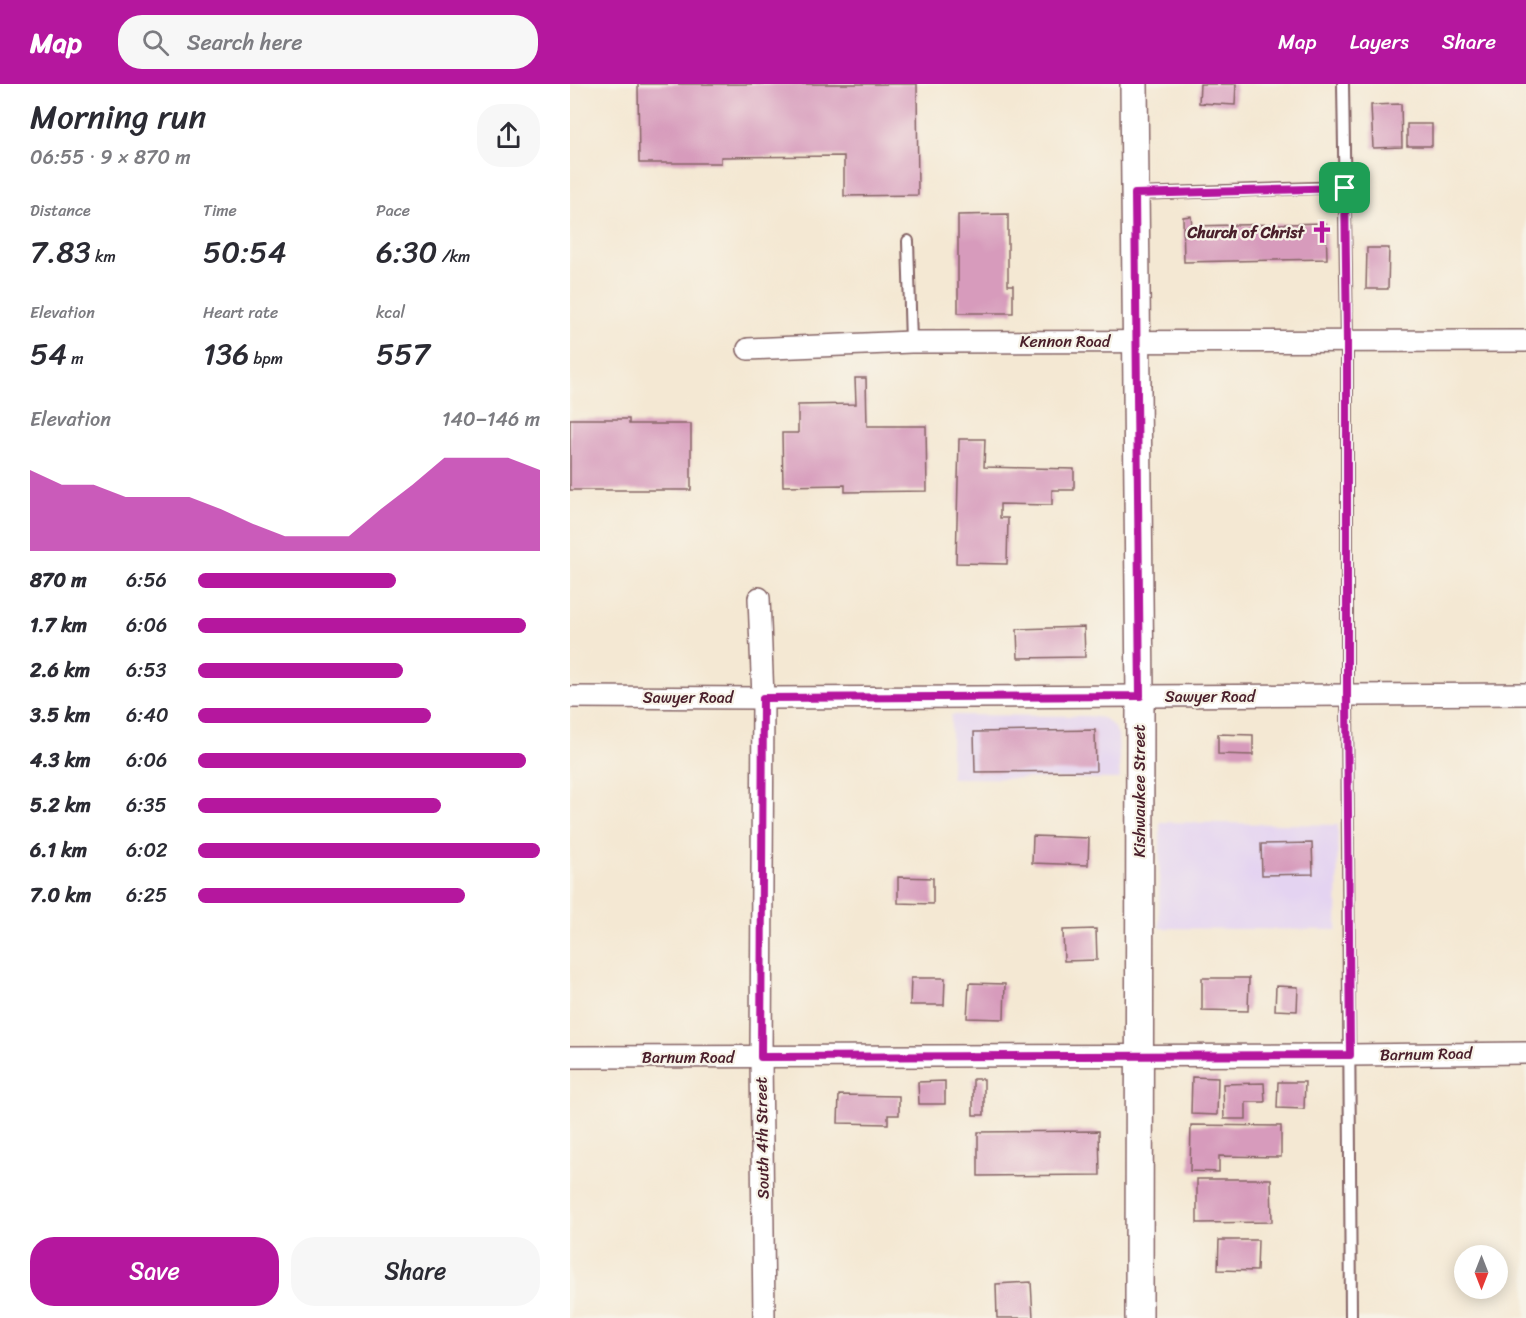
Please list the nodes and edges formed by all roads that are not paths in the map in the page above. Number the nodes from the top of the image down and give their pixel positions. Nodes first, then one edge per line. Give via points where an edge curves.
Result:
1 (1134, 84) edge
2 (1343, 84) edge
3 (1345, 188) junction
4 (1135, 194) junction
5 (908, 241) dead end
6 (1137, 341) junction
7 (1526, 341) edge
8 (911, 342) junction
9 (1347, 342) junction
10 (748, 348) dead end
11 (759, 598) dead end
12 (1526, 694) edge
13 (1347, 695) junction
14 (1140, 696) junction
15 (570, 697) edge
16 (763, 698) junction
17 (1526, 1053) edge
18 (1138, 1055) junction
19 (1350, 1055) junction
20 (570, 1057) edge
21 (761, 1057) junction
22 (764, 1318) edge
23 (1139, 1318) edge
24 (1351, 1318) edge

1 - 4 street, Kishwaukee Street
2 - 3 lane
3 - 4 lane
3 - 9 lane
4 - 6 street, Kishwaukee Street
5 - 8 lane
6 - 8 street, Kennon Road
6 - 9 street, Kennon Road
6 - 14 street, Kishwaukee Street
7 - 9 street, Kennon Road
8 - 10 street, Kennon Road
9 - 13 lane
11 - 16 street, South 4th Street
12 - 13 street, Sawyer Road
13 - 14 street, Sawyer Road
13 - 19 lane
14 - 16 street, Sawyer Road
14 - 18 street, Kishwaukee Street
15 - 16 street, Sawyer Road
16 - 21 street, South 4th Street
17 - 19 street, Barnum Road
18 - 19 street, Barnum Road
18 - 21 street, Barnum Road
18 - 23 street, Kishwaukee Street
19 - 24 lane
20 - 21 street, Barnum Road
21 - 22 street, South 4th Street

